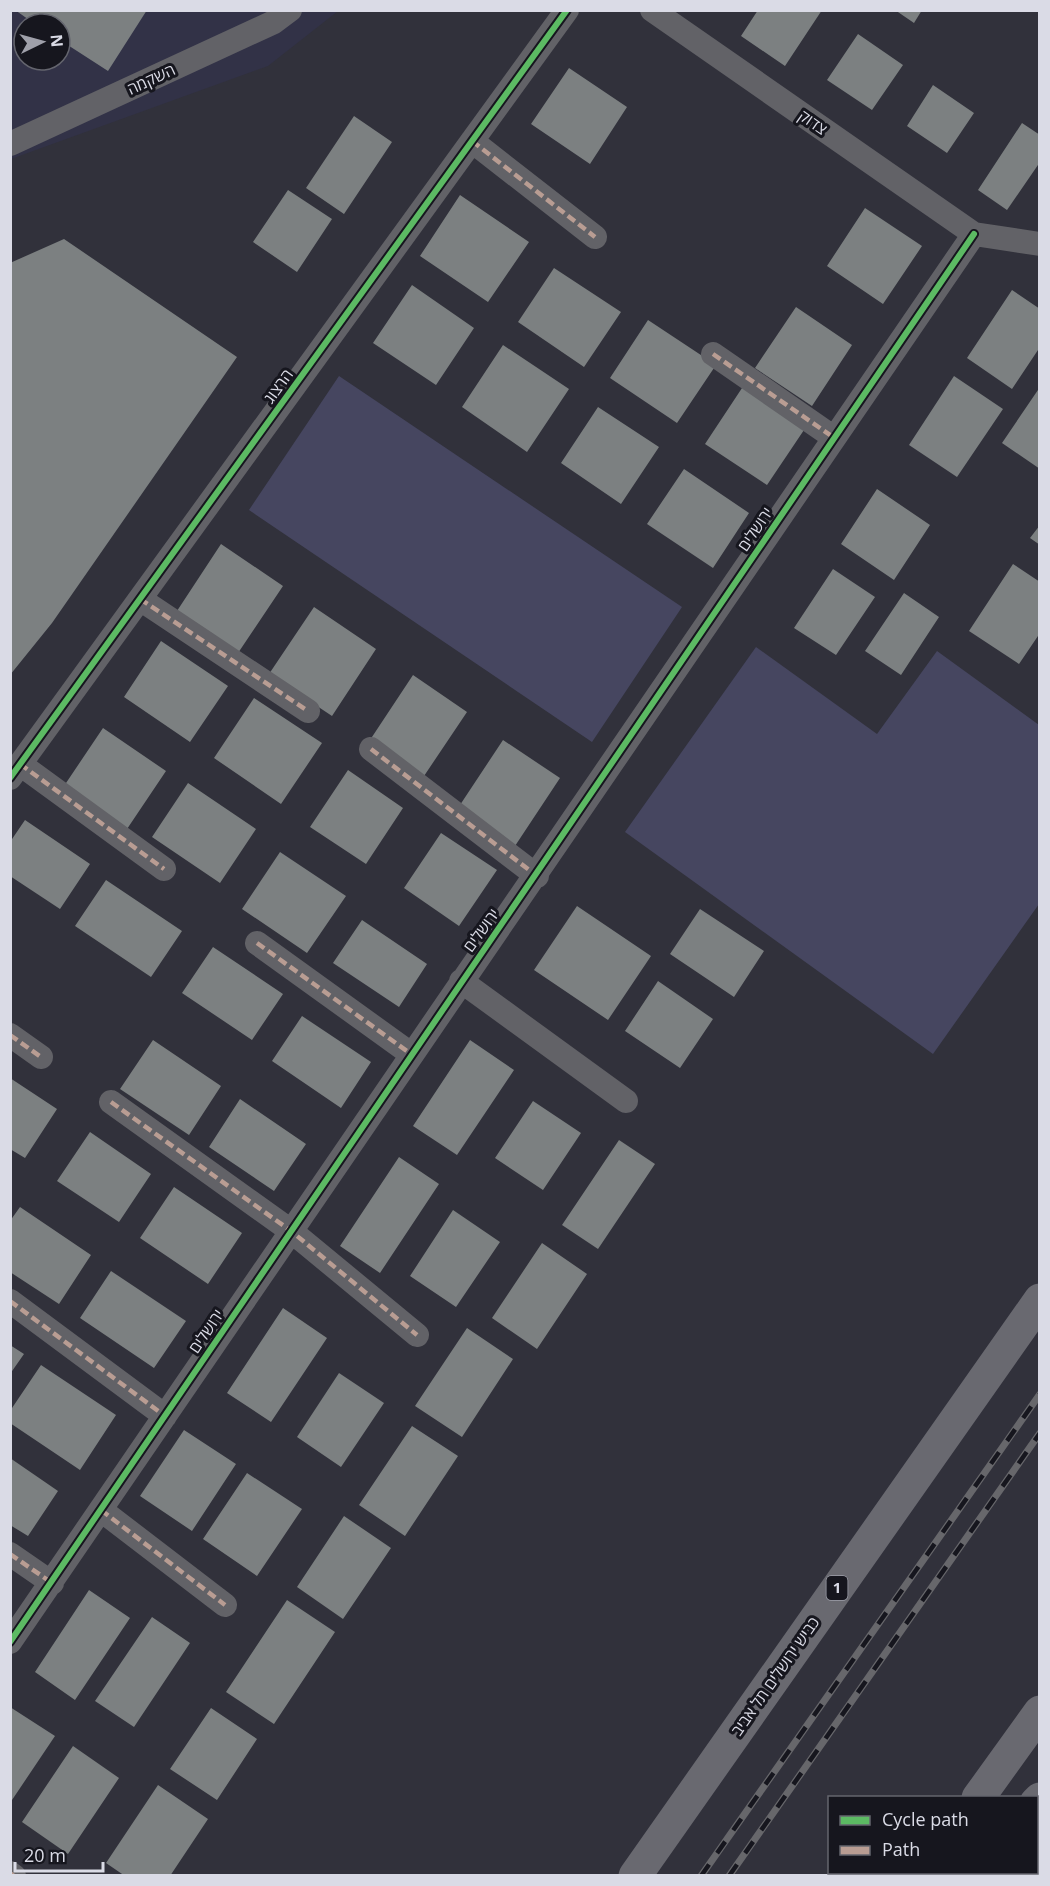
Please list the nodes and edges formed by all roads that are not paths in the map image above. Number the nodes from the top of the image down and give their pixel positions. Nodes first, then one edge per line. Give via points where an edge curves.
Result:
1 (567, 10) edge
2 (652, 10) edge
3 (274, 14) edge
4 (472, 141) junction
5 (10, 144) edge
6 (974, 234) junction
7 (595, 237) dead end
8 (1040, 244) edge
9 (713, 354) dead end
10 (833, 437) junction
11 (140, 599) junction
12 (308, 711) dead end
13 (371, 749) dead end
14 (15, 771) edge
15 (164, 869) dead end
16 (537, 876) junction
17 (257, 943) dead end
18 (461, 981) junction
19 (10, 1035) edge
20 (411, 1054) junction
21 (41, 1057) dead end
22 (626, 1101) dead end
23 (111, 1102) dead end
24 (291, 1231) junction
25 (1040, 1300) edge
26 (10, 1301) edge
27 (417, 1335) dead end
28 (165, 1416) junction
29 (101, 1510) junction
30 (10, 1554) edge
31 (52, 1583) junction
32 (225, 1605) dead end
33 (10, 1642) edge
34 (1040, 1712) edge
35 (979, 1796) edge
36 (635, 1875) edge

1 - 4 street, הרצוג
2 - 6 street, צדוק
3 - 5 street, השקמה
4 - 7 street
4 - 11 street, הרצוג
6 - 8 street
6 - 10 street, ירושלים
9 - 10 street
10 - 16 street, ירושלים
11 - 12 street
11 - 14 street, הרצוג
13 - 16 street
14 - 15 street, הרצוג
16 - 18 street, ירושלים
17 - 20 street
18 - 20 street, ירושלים
18 - 22 street
19 - 21 street
20 - 24 street, ירושלים
23 - 24 street
24 - 27 street
24 - 28 street, ירושלים
25 - 36 highway, כביש ירושלים תל אביב / 1
26 - 28 street
28 - 29 street, ירושלים
29 - 31 street, ירושלים
29 - 32 street
30 - 31 street
31 - 33 street, ירושלים
34 - 35 highway

